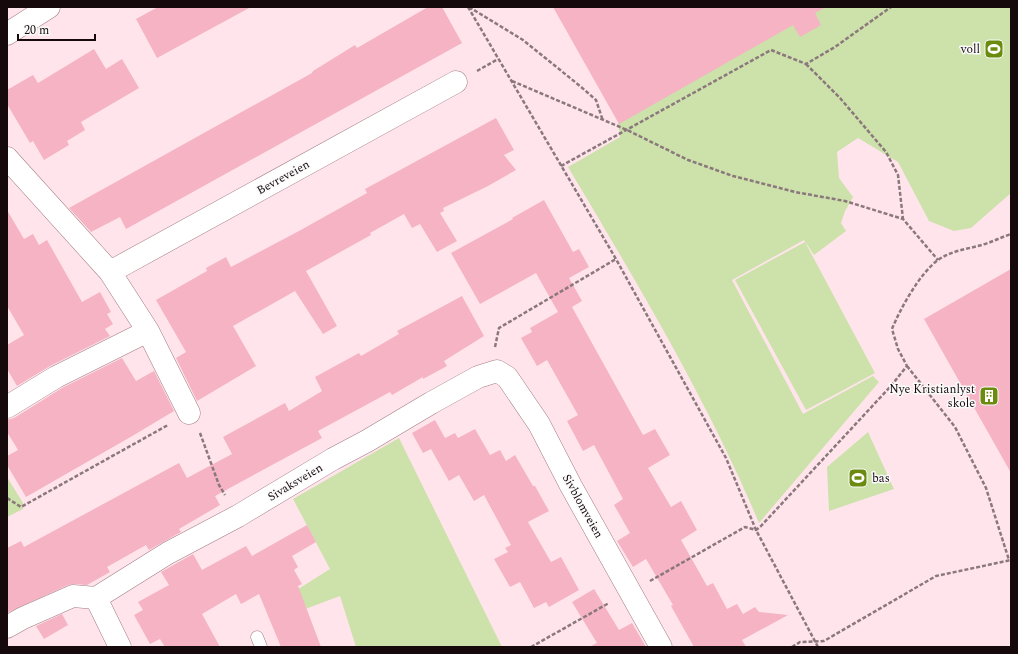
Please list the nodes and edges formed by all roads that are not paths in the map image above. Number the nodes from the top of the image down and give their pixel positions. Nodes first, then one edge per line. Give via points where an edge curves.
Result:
1 (49, 7) edge
2 (7, 34) edge
3 (456, 82) dead end
4 (11, 170) edge
5 (110, 272) junction
6 (148, 331) junction
7 (497, 371) joint
8 (7, 407) edge
9 (189, 413) road end
10 (96, 598) junction
11 (7, 627) edge
12 (120, 647) edge
13 (661, 647) edge

1 - 2 street
3 - 5 street, Bevreveien
4 - 5 street
5 - 6 street
6 - 8 street via 56,377
6 - 9 street
7 - 10 street, Sivaksveien via 478,377 238,516 168,553
7 - 13 street, Sivblomveien via 507,377 539,424
10 - 11 street via 73,596
10 - 12 street

